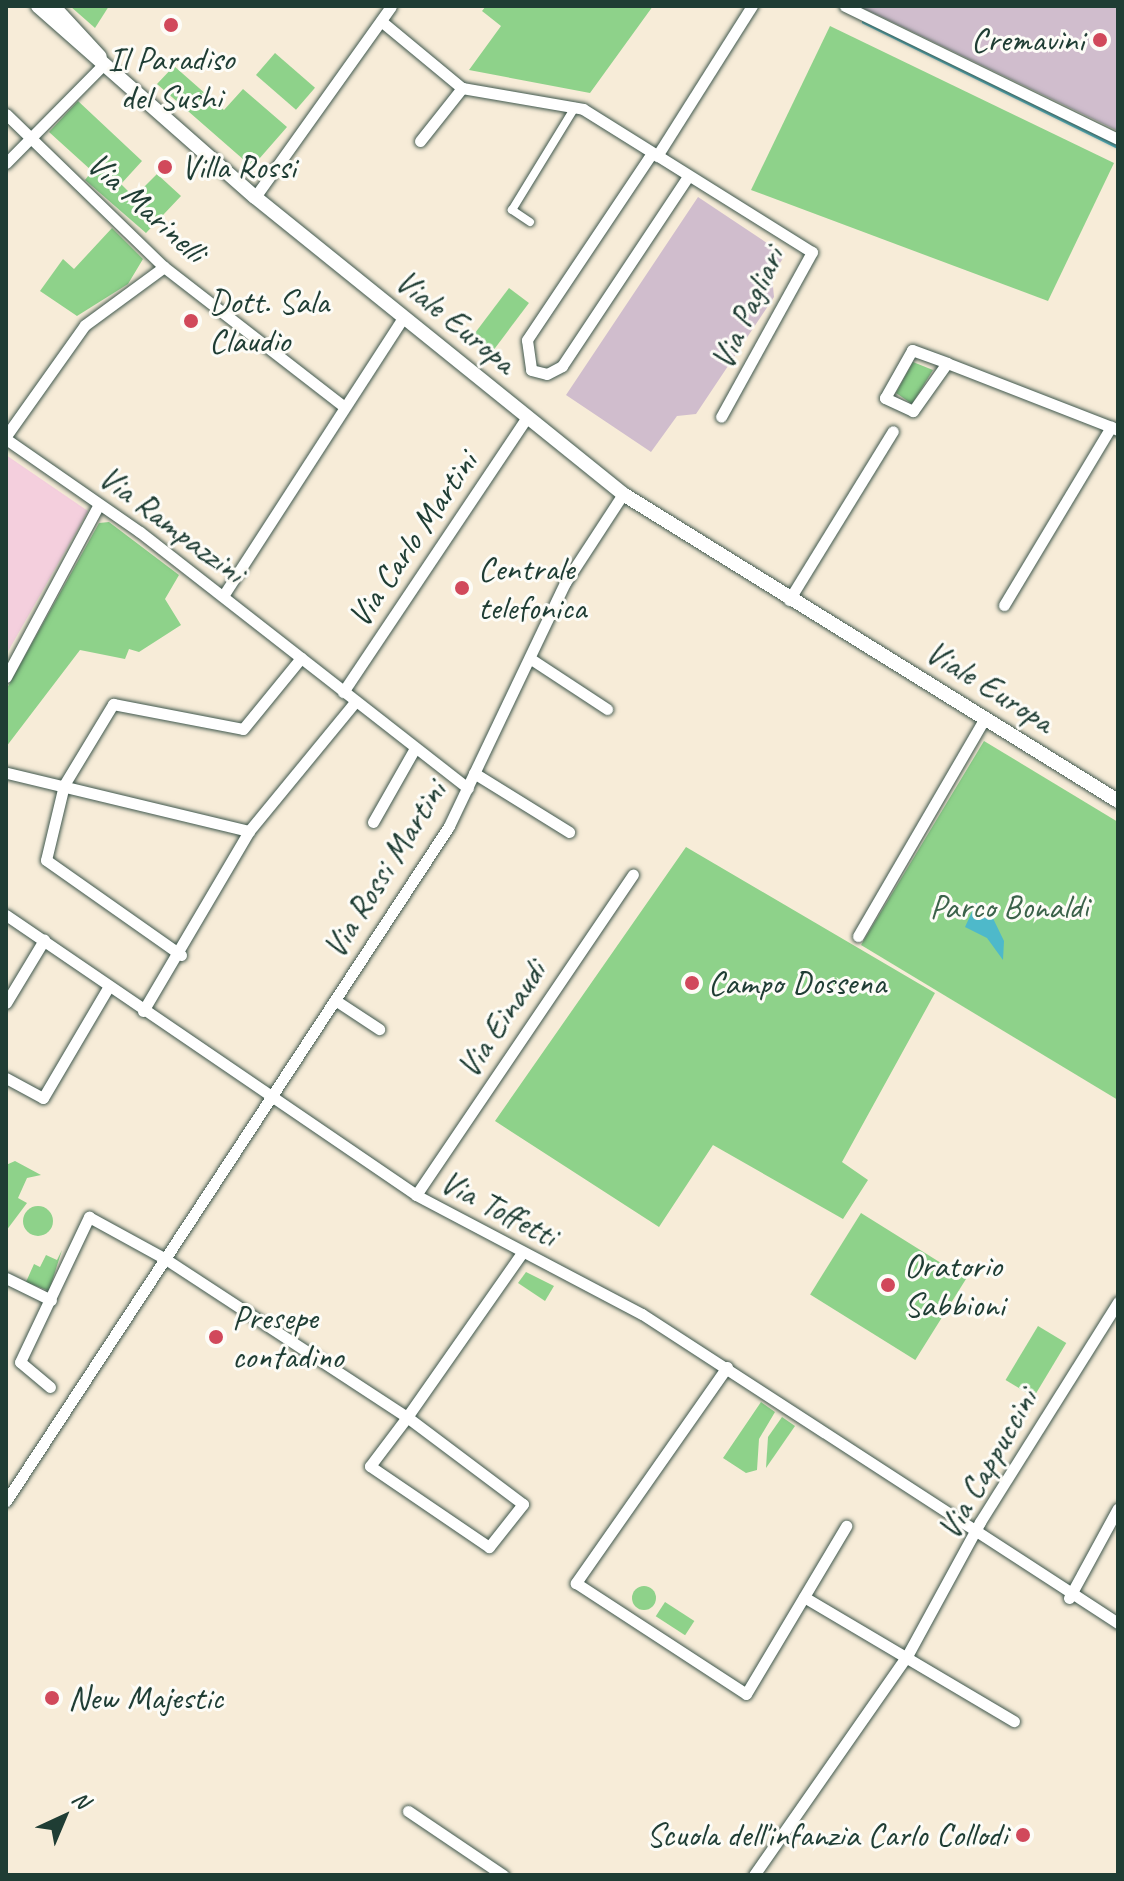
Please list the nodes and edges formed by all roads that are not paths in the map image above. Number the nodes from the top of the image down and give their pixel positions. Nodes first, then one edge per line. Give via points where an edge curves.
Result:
1 (38, 6) edge
2 (53, 6) edge
3 (391, 6) edge
4 (752, 6) edge
5 (845, 6) edge
6 (381, 21) junction
7 (104, 64) junction
8 (462, 88) junction
9 (575, 107) junction
10 (6, 114) edge
11 (31, 138) junction
12 (1118, 139) edge
13 (420, 141) dead end
14 (654, 154) junction
15 (6, 163) edge
16 (688, 176) junction
17 (255, 197) junction
18 (530, 222) dead end
19 (164, 267) junction
20 (403, 318) junction
21 (947, 363) junction
22 (342, 405) junction
23 (527, 417) junction
24 (721, 417) dead end
25 (1114, 428) edge
26 (893, 431) dead end
27 (6, 438) edge
28 (623, 494) junction
29 (99, 504) junction
30 (223, 596) junction
31 (789, 600) junction
32 (1004, 605) dead end
33 (301, 658) junction
34 (531, 659) junction
35 (6, 677) edge
36 (343, 692) junction
37 (355, 702) junction
38 (607, 709) dead end
39 (985, 718) junction
40 (415, 748) junction
41 (7, 773) edge
42 (474, 773) junction
43 (64, 785) junction
44 (468, 788) junction
45 (1118, 801) edge
46 (373, 822) dead end
47 (249, 831) junction
48 (569, 832) dead end
49 (633, 875) dead end
50 (6, 915) edge
51 (858, 936) dead end
52 (44, 940) junction
53 (181, 955) junction
54 (109, 986) junction
55 (335, 1000) junction
56 (6, 1003) edge
57 (143, 1011) junction
58 (379, 1029) dead end
59 (6, 1078) edge
60 (269, 1101) junction
61 (416, 1195) junction
62 (521, 1254) junction
63 (164, 1258) junction
64 (6, 1278) edge
65 (51, 1300) junction
66 (1117, 1305) edge
67 (727, 1367) junction
68 (50, 1387) dead end
69 (407, 1417) junction
70 (6, 1501) edge
71 (1118, 1508) edge
72 (846, 1526) dead end
73 (976, 1535) junction
74 (804, 1597) junction
75 (1069, 1598) junction
76 (1118, 1623) edge
77 (907, 1656) junction
78 (1014, 1721) dead end
79 (408, 1811) dead end
80 (503, 1875) edge
81 (754, 1875) edge

1 - 7 street, Viale Europa
2 - 7 street, Viale Europa
3 - 6 street
4 - 14 street
5 - 12 street
6 - 8 street
6 - 17 street
7 - 11 street
7 - 17 street, Viale Europa
8 - 9 street, Via Pagliari
8 - 13 street
9 - 14 street, Via Pagliari
9 - 18 street via 512,210
10 - 11 street, Via Marinelli
11 - 15 street
11 - 19 street, Via Marinelli
14 - 16 street, Via Pagliari
14 - 16 street via 527,340 531,370 547,374 562,366
16 - 24 street, Via Pagliari via 812,252
17 - 20 street, Viale Europa
19 - 22 street, Via Marinelli
19 - 27 street via 85,325
20 - 22 street
20 - 23 street, Viale Europa
21 - 21 street via 912,350 885,398 913,411
21 - 25 street
22 - 30 street
23 - 28 street, Viale Europa
23 - 36 street, Via Carlo Martini
25 - 32 street
26 - 31 street
27 - 29 street, Via Rampazzini
28 - 31 street, Viale Europa
28 - 34 street, Via Rossi Martini via 565,583
29 - 30 street, Via Rampazzini
29 - 35 street
30 - 33 street, Via Rampazzini
31 - 39 street, Viale Europa
33 - 36 street, Via Rampazzini
33 - 43 street via 243,729 113,704
34 - 38 street
34 - 42 street, Via Rossi Martini
36 - 37 street, Via Rampazzini
37 - 40 street, Via Rampazzini
37 - 47 street
39 - 45 street, Viale Europa
39 - 51 street
40 - 44 street, Via Rampazzini
40 - 46 street
41 - 43 street
42 - 44 street, Via Rossi Martini
42 - 48 street
43 - 47 street
43 - 53 street via 46,860
44 - 55 street, Via Rossi Martini
47 - 53 street
49 - 61 street, Via Einaudi
50 - 52 street, Via Toffetti
52 - 54 street, Via Toffetti
52 - 56 street
53 - 57 street
54 - 57 street, Via Toffetti
54 - 59 street via 43,1098
55 - 58 street
55 - 60 street, Via Rossi Martini
57 - 60 street, Via Toffetti
60 - 61 street, Via Toffetti
60 - 63 street, Via Rossi Martini
61 - 62 street, Via Toffetti
62 - 67 street, Via Toffetti via 642,1314
62 - 69 street
63 - 65 street via 89,1217
63 - 69 street
63 - 70 street, Via Rossi Martini
64 - 65 street
65 - 68 street via 20,1362
66 - 73 street, Via Cappuccini
67 - 73 street, Via Toffetti
67 - 74 street via 576,1583 746,1694
69 - 69 street via 370,1466 489,1547 523,1504
71 - 75 street
72 - 74 street
73 - 75 street, Via Toffetti
73 - 77 street, Via Cappuccini
74 - 77 street
75 - 76 street, Via Toffetti
77 - 78 street
77 - 81 street, Via Cappuccini
79 - 80 street

